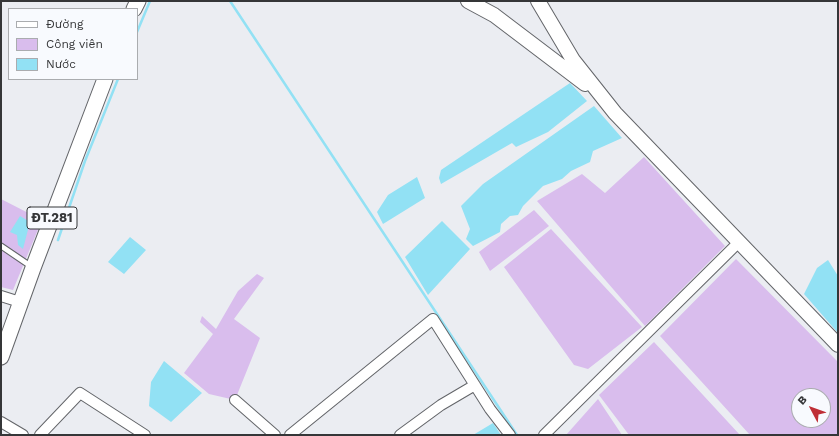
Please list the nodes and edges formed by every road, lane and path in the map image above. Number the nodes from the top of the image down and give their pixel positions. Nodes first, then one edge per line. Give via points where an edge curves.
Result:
1 (468, 1) edge
2 (538, 1) edge
3 (105, 80) edge
4 (600, 95) junction
5 (739, 242) junction
6 (1, 246) edge
7 (32, 268) junction
8 (1, 296) edge
9 (20, 302) junction
10 (838, 345) edge
11 (1, 357) edge
12 (475, 385) junction
13 (234, 400) dead end
14 (1, 422) edge
15 (23, 435) edge
16 (40, 435) edge
17 (145, 435) edge
18 (274, 435) edge
19 (290, 435) edge
20 (400, 435) edge
21 (510, 435) edge
22 (544, 435) edge

1 - 4 main road via 494,15
2 - 4 main road via 573,60
3 - 7 main road, ĐT.281
4 - 5 main road
5 - 10 main road
5 - 22 street
6 - 7 lane
7 - 9 main road, ĐT.281
8 - 9 street
9 - 11 main road, ĐT.281
12 - 19 street via 433,319
12 - 20 street via 441,405
12 - 21 street
13 - 18 street via 249,410
14 - 15 street
16 - 17 street via 80,393

